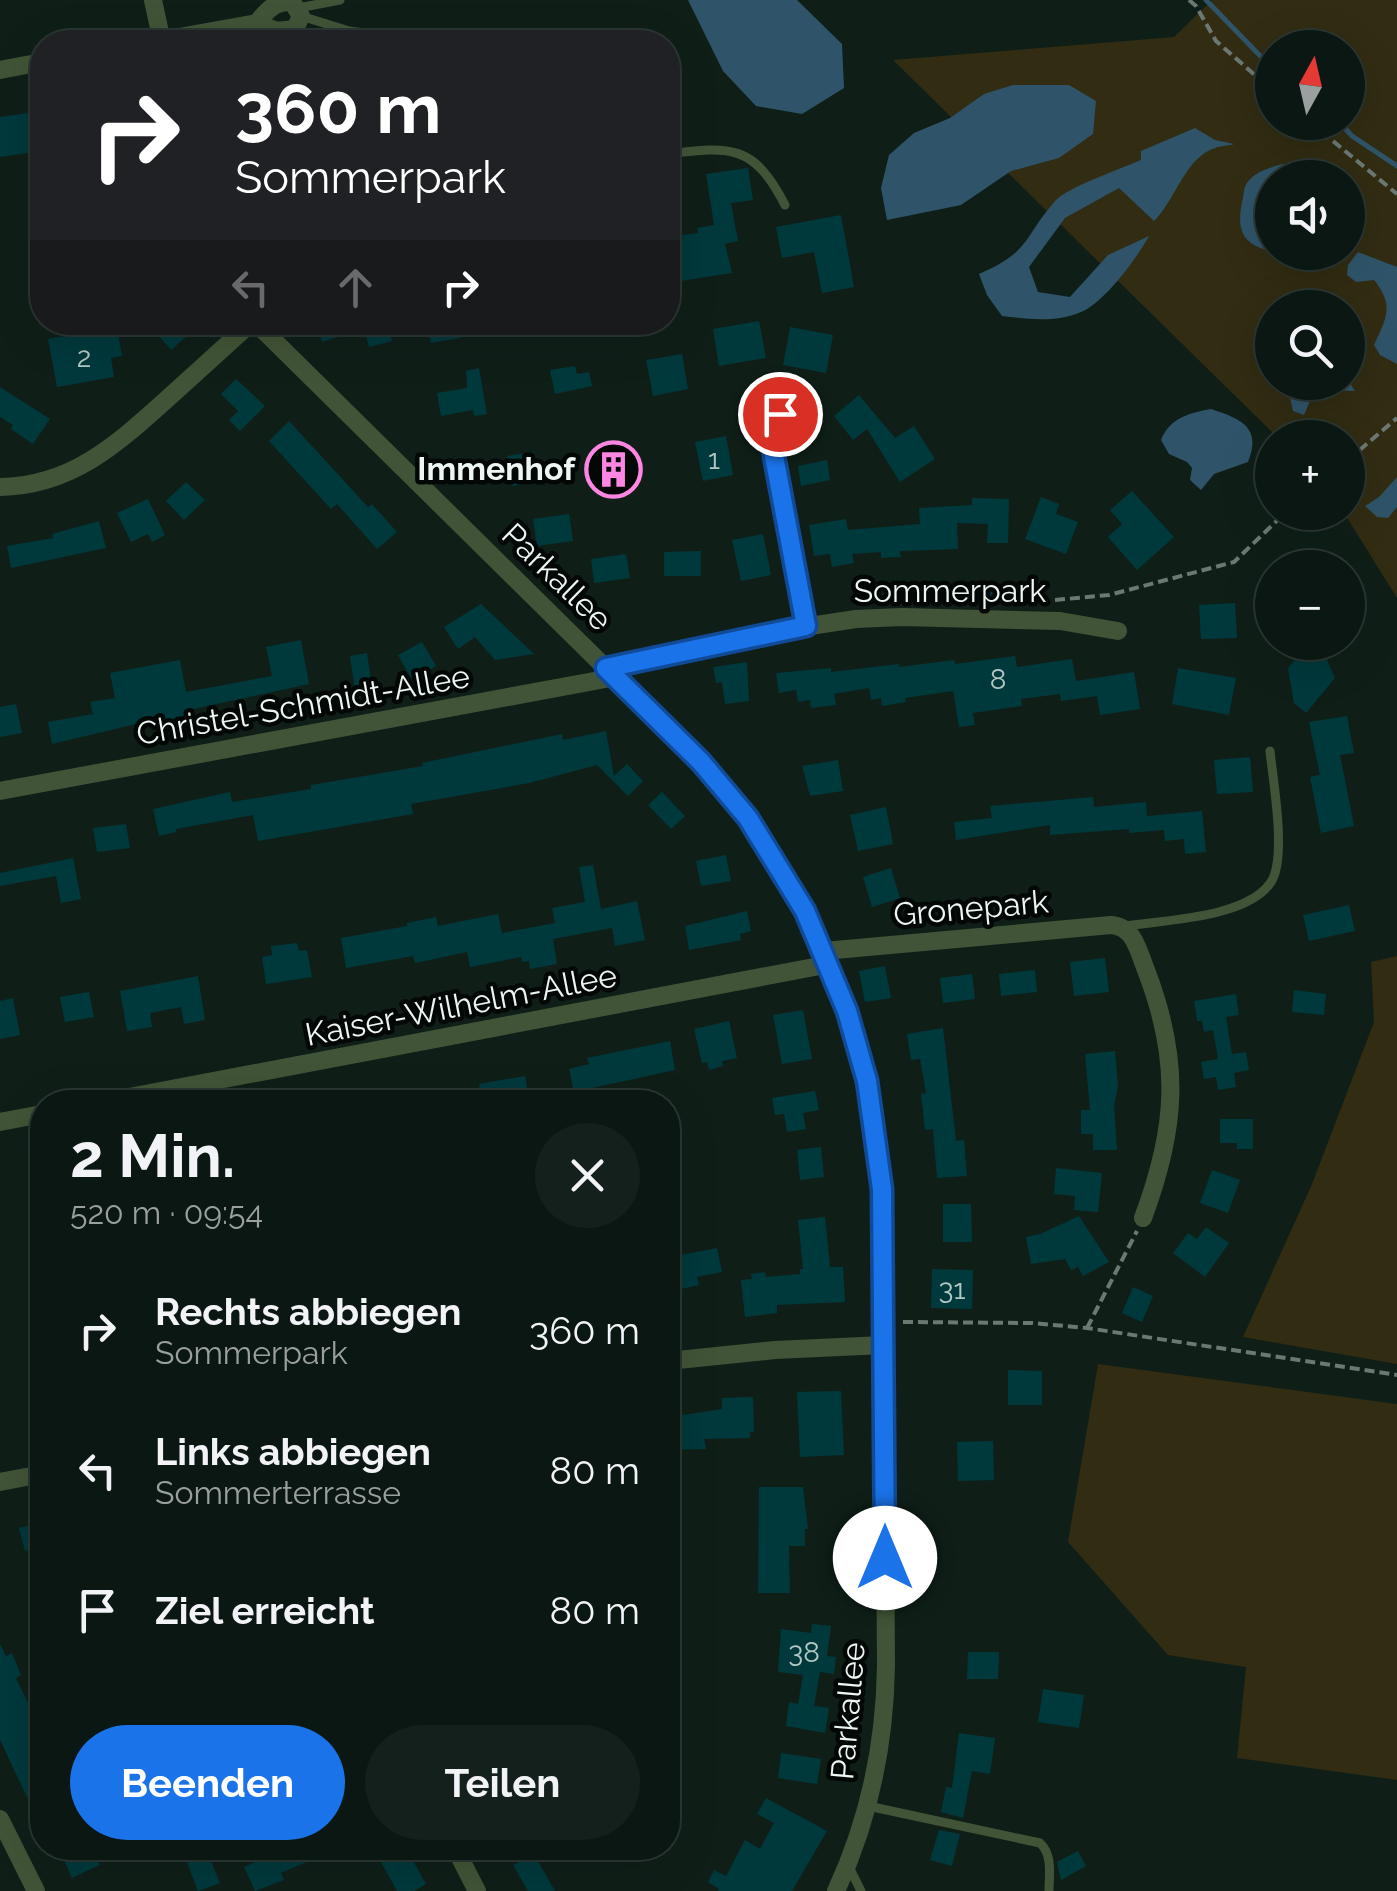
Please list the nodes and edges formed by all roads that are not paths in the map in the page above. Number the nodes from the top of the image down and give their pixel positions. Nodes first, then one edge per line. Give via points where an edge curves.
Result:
1 (152, 0) edge
2 (340, 0) edge
3 (296, 6) edge
4 (257, 23) junction
5 (342, 29) joint
6 (156, 30) edge
7 (221, 30) edge
8 (274, 30) edge
9 (290, 30) edge
10 (349, 30) edge
11 (30, 64) edge
12 (0, 70) edge
13 (680, 152) edge
14 (785, 205) dead end
15 (239, 335) edge
16 (266, 335) edge
17 (771, 440) dead end
18 (0, 487) edge
19 (806, 626) junction
20 (1118, 631) dead end
21 (611, 672) junction
22 (1270, 751) dead end
23 (0, 791) edge
24 (1122, 926) junction
25 (827, 958) junction
26 (163, 1090) edge
27 (30, 1116) edge
28 (0, 1122) edge
29 (1143, 1218) road end
30 (884, 1345) junction
31 (680, 1360) edge
32 (30, 1476) edge
33 (0, 1482) edge
34 (868, 1806) junction
35 (0, 1820) edge
36 (461, 1860) edge
37 (848, 1865) junction
38 (36, 1891) edge
39 (477, 1891) edge
40 (836, 1891) edge
41 (861, 1891) edge
42 (1048, 1891) edge

1 - 6 street
2 - 3 lane
3 - 4 street via 276,4
3 - 5 lane
3 - 9 street
4 - 7 street
4 - 8 street
5 - 10 lane
11 - 12 street
13 - 14 lane via 739,153 760,164
15 - 18 street via 94,461 46,481
16 - 21 street, Parkallee
17 - 19 street
19 - 20 street, Sommerpark via 902,617 1060,621
19 - 21 street, Sommerpark
21 - 23 street, Christel-Schmidt-Allee
21 - 25 street, Parkallee via 748,818
22 - 24 lane, Gronepark via 1278,856 1271,882 1216,914
24 - 25 street, Gronepark
24 - 29 street via 1134,938 1158,1003 1171,1070 1168,1138
25 - 26 street, Kaiser-Wilhelm-Allee
25 - 30 street, Parkallee via 874,1117
27 - 28 street
30 - 31 street
30 - 34 street, Parkallee via 886,1683
32 - 33 street
34 - 37 street, Parkallee
34 - 42 lane via 1040,1843 1049,1862
35 - 38 street
36 - 39 street
37 - 40 street, Parkallee
37 - 41 lane

